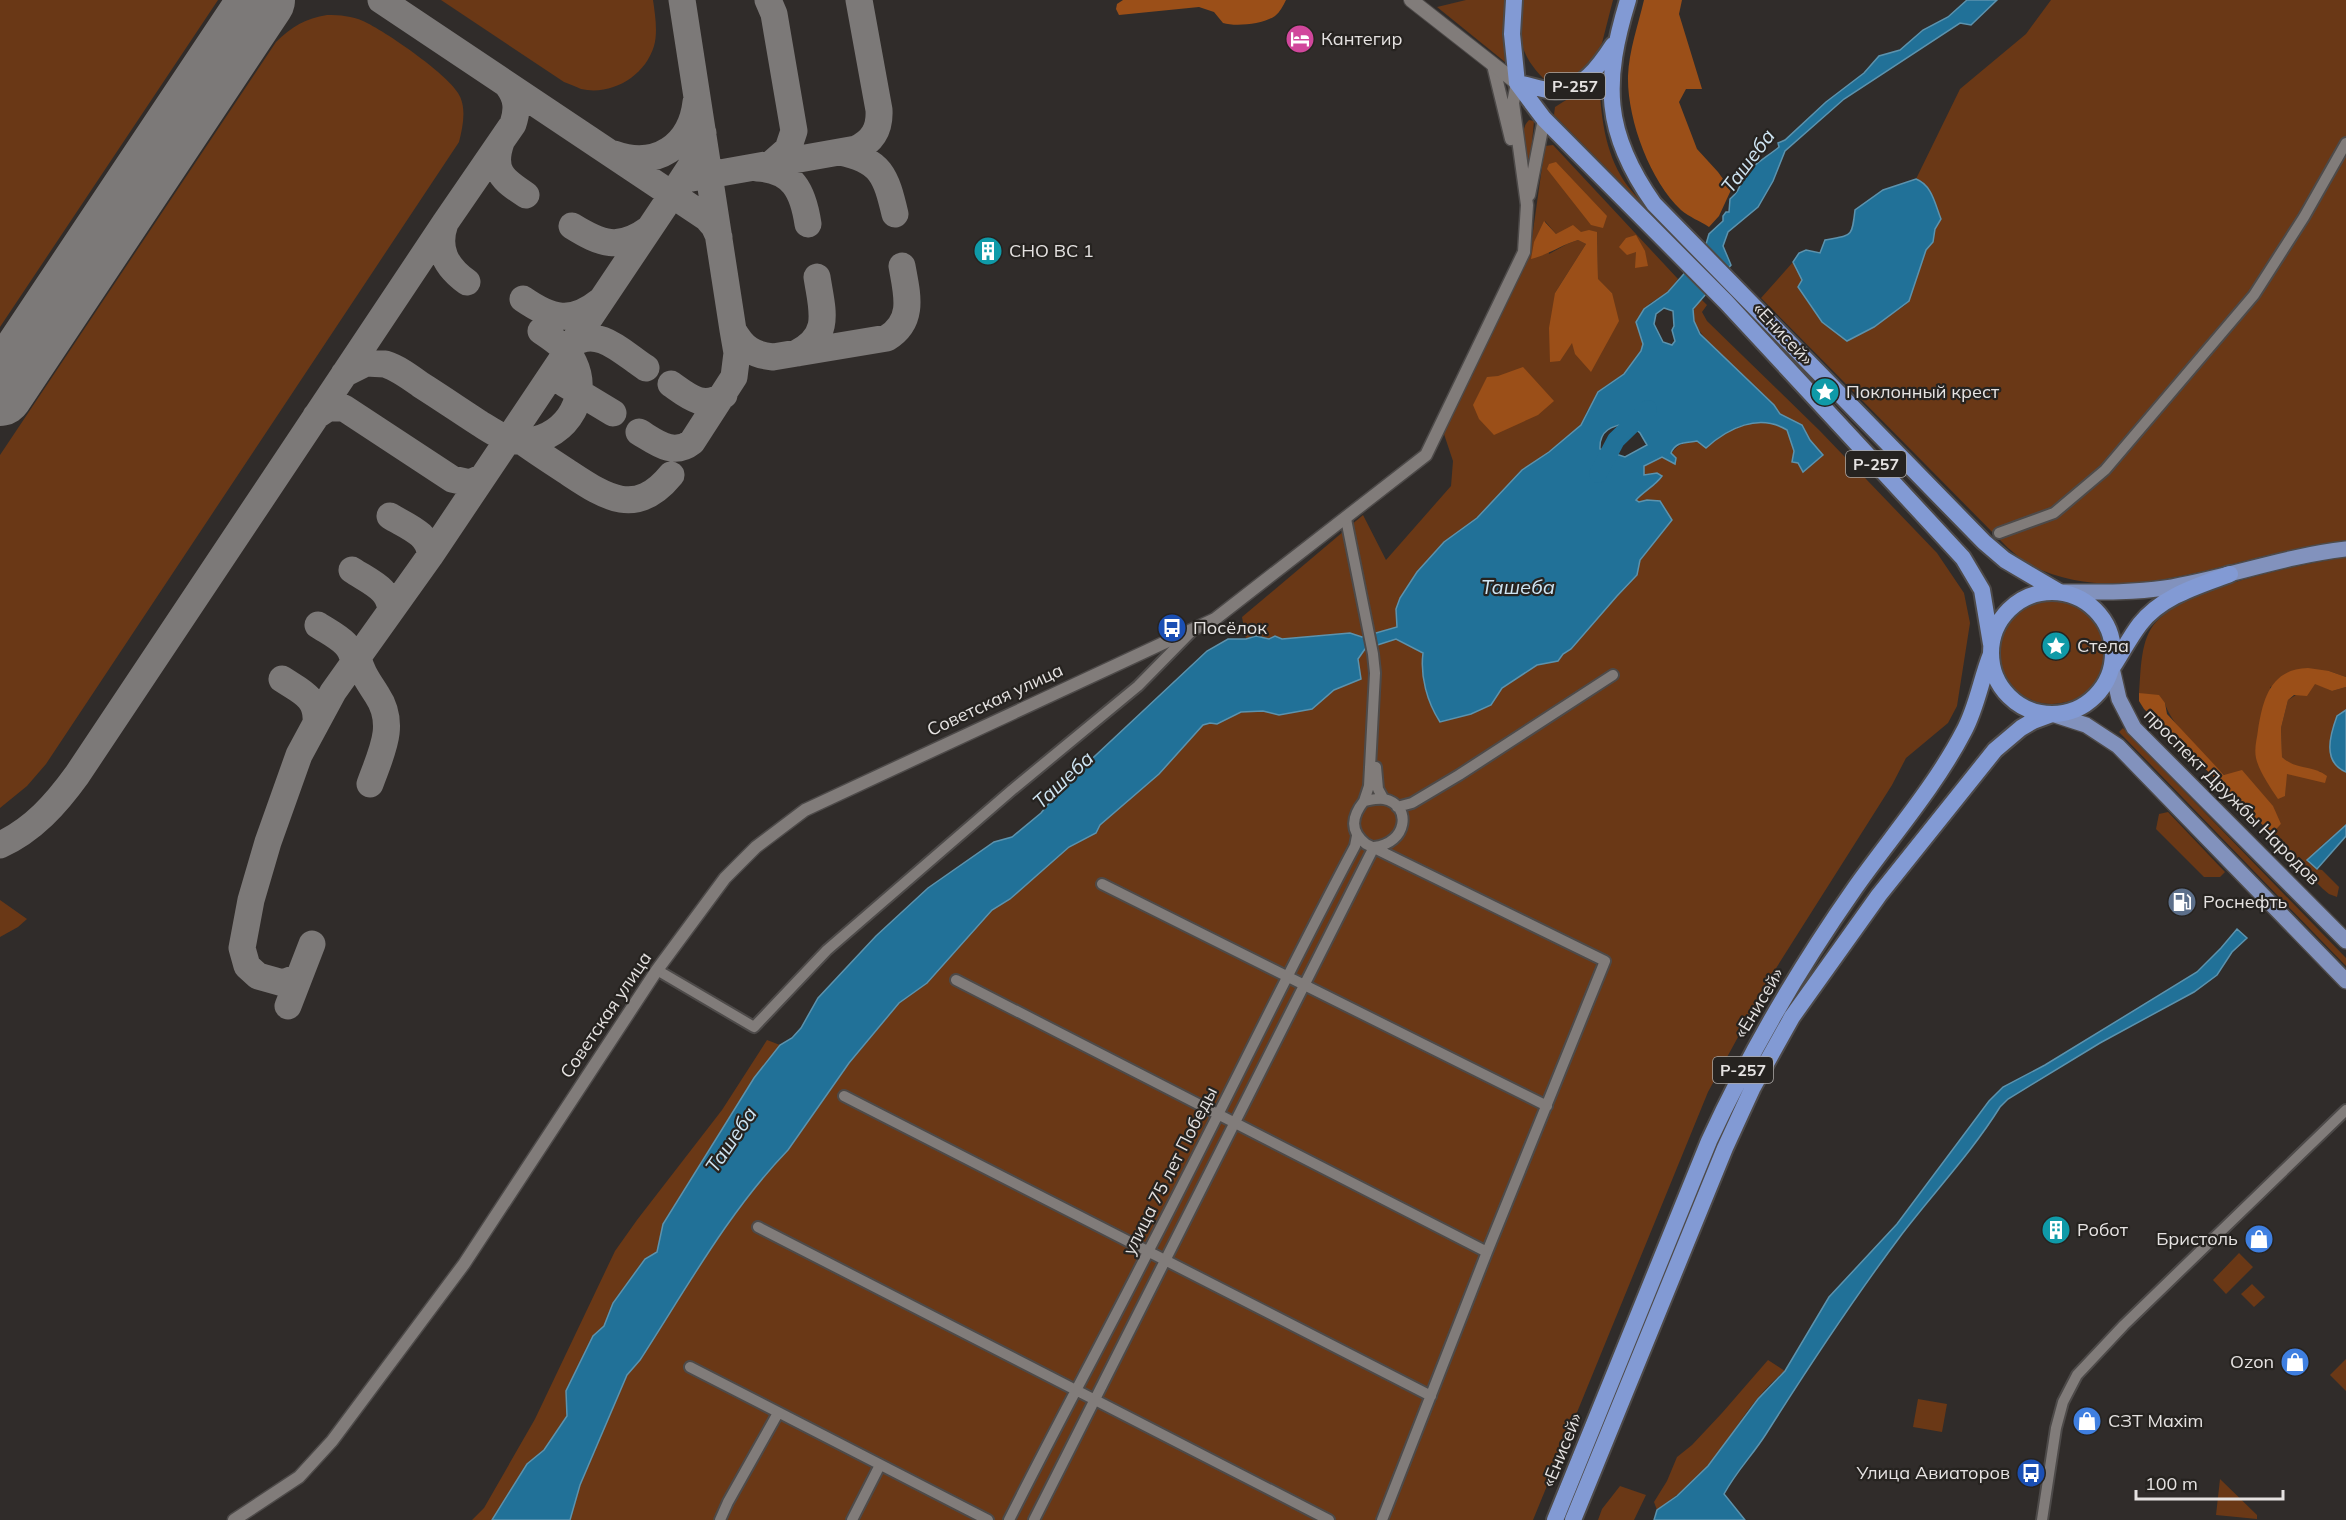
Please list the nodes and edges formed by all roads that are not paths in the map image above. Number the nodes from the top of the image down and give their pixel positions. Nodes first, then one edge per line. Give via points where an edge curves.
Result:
1 (1412, 0) edge
2 (1514, 0) edge
3 (1627, 0) edge
4 (1615, 42) junction
5 (1493, 65) junction
6 (1517, 83) junction
7 (1544, 119) junction
8 (2346, 143) edge
9 (1527, 205) junction
10 (1674, 237) junction
11 (1732, 296) junction
12 (1346, 519) junction
13 (1999, 533) dead end
14 (2346, 549) edge
15 (2230, 574) junction
16 (2059, 592) junction
17 (1194, 629) junction
18 (1991, 649) junction
19 (2112, 668) junction
20 (1375, 673) junction
21 (1613, 675) dead end
22 (2052, 714) junction
23 (1383, 798) junction
24 (1364, 801) junction
25 (1397, 807) junction
26 (1357, 836) junction
27 (1374, 847) junction
28 (1102, 884) dead end
29 (2346, 941) edge
30 (657, 970) junction
31 (1286, 976) junction
32 (956, 980) dead end
33 (2346, 981) edge
34 (1306, 986) junction
35 (844, 1096) dead end
36 (1547, 1106) junction
37 (2346, 1110) edge
38 (1217, 1115) junction
39 (1236, 1125) junction
40 (758, 1227) dead end
41 (1149, 1251) junction
42 (1487, 1252) junction
43 (1166, 1261) junction
44 (690, 1367) dead end
45 (1074, 1391) junction
46 (1431, 1396) junction
47 (1094, 1401) junction
48 (778, 1413) junction
49 (880, 1466) junction
50 (234, 1520) edge
51 (720, 1520) edge
52 (852, 1520) edge
53 (988, 1520) edge
54 (1009, 1520) edge
55 (1034, 1520) edge
56 (1329, 1520) edge
57 (1382, 1520) edge
58 (1555, 1520) edge
59 (1573, 1520) edge
60 (2042, 1520) edge

1 - 5 main road
2 - 6 highway via 1512,34
3 - 4 highway, «Енисей» / Р-257
4 - 6 highway, «Енисей» / Р-257 via 1595,69 1566,90
4 - 10 highway, «Енисей» / Р-257 via 1611,96 1623,150
5 - 6 main road
5 - 9 street
6 - 7 highway, «Енисей» / Р-257
6 - 9 street via 1514,104
7 - 9 street
7 - 10 highway, «Енисей» / Р-257
8 - 13 street via 2254,295 2105,470 2054,513
9 - 12 street, Советская улица via 1524,252 1426,455
10 - 11 highway, «Енисей» / Р-257
11 - 16 highway, «Енисей» / Р-257 via 1984,542 2005,560
11 - 18 highway, «Енисей» / Р-257 via 1963,558 1982,590
12 - 17 street, Советская улица via 1236,604
12 - 20 street
14 - 15 main road
15 - 16 main road via 2143,591
15 - 19 highway via 2157,607 2140,624
16 - 18 highway, «Енисей» / Р-257 via 2036,594 2016,604 1997,626
16 - 19 highway, «Енисей» / Р-257 via 2085,602 2103,619 2112,640
17 - 30 street, Советская улица via 805,810 756,847 725,878
17 - 30 street via 1137,686 827,950 754,1027
18 - 22 highway, «Енисей» / Р-257 via 1994,673 2009,697 2027,710
18 - 58 highway, «Енисей» / Р-257 via 1975,707 1948,761 1853,890 1737,1080
19 - 22 highway, «Енисей» / Р-257 via 2106,684 2093,699 2074,711
19 - 29 main road, проспект Дружбы Народов via 2119,699 2134,728
20 - 23 street via 1377,779
20 - 24 street via 1369,786
21 - 25 street via 1459,775 1412,803
22 - 33 main road via 2086,725 2118,746
22 - 59 highway, «Енисей» / Р-257 via 2021,728 1995,750 1873,904 1792,1017 1725,1148
23 - 24 street
23 - 25 street
24 - 26 street via 1354,818
25 - 27 street via 1401,831 1391,843
26 - 27 street
26 - 31 street, улица 75 лет Победы
27 - 34 street, улица 75 лет Победы
27 - 36 street via 1605,961
28 - 31 street
30 - 50 street, Советская улица via 464,1264 332,1441 299,1477
31 - 34 street
31 - 38 street, улица 75 лет Победы
32 - 38 street
34 - 36 street
34 - 39 street, улица 75 лет Победы
35 - 41 street
36 - 42 street
37 - 60 street via 2077,1375 2058,1419
38 - 39 street
38 - 41 street, улица 75 лет Победы
39 - 42 street
39 - 43 street, улица 75 лет Победы
40 - 45 street
41 - 43 street
41 - 45 street, улица 75 лет Победы
42 - 46 street
43 - 46 street
43 - 47 street, улица 75 лет Победы
44 - 48 street
45 - 47 street
45 - 54 street, улица 75 лет Победы
46 - 57 street
47 - 55 street, улица 75 лет Победы
47 - 56 street
48 - 49 street
48 - 51 street
49 - 52 street
49 - 53 street

